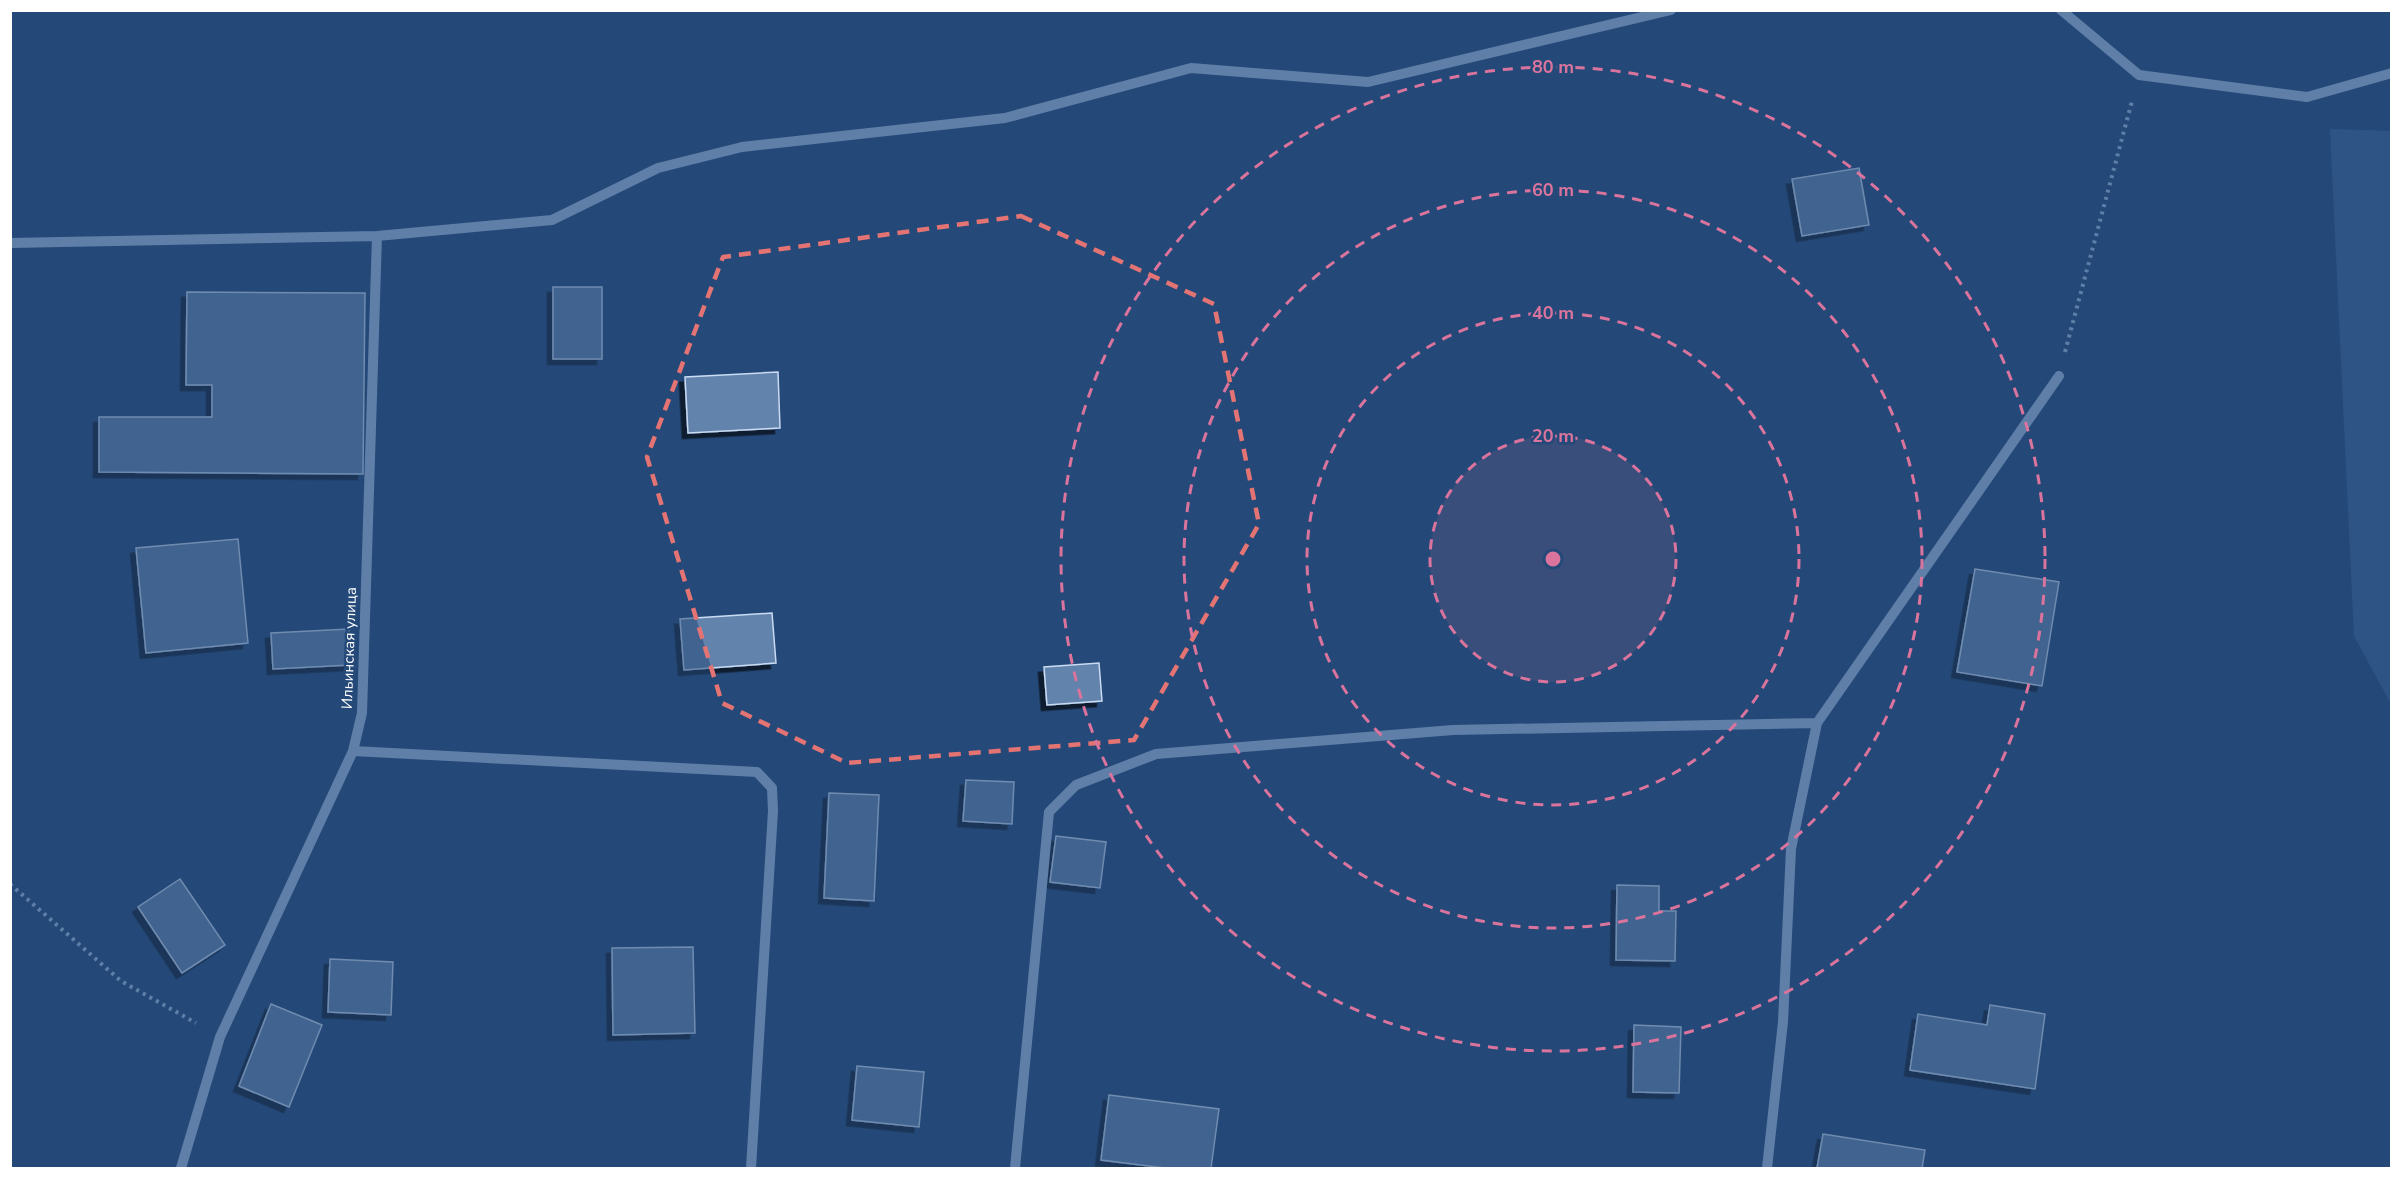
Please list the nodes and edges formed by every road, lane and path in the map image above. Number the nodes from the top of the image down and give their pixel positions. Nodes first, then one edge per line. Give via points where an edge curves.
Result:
1 (1671, 10) edge
2 (2061, 10) edge
3 (2391, 73) edge
4 (2139, 75) junction
5 (377, 236) junction
6 (11, 244) edge
7 (10, 251) edge
8 (2059, 376) joint
9 (1817, 723) junction
10 (353, 751) junction
11 (10, 884) edge
12 (220, 1037) junction
13 (181, 1168) edge
14 (751, 1168) edge
15 (1015, 1168) edge
16 (1767, 1168) edge

1 - 5 street via 1368,82 1191,68 1005,118 742,147 658,168 552,220
2 - 4 street
3 - 4 street via 2307,97
4 - 8 path
5 - 6 street
5 - 10 street, Ильинская улица via 362,713
6 - 7 street
8 - 9 street
9 - 15 street via 1453,730 1191,751 1156,754 1076,785 1049,812
9 - 16 street via 1791,849 1783,1022
10 - 12 street, Ильинская улица
10 - 14 street via 758,772 772,788 773,811
11 - 12 path via 121,981
12 - 13 street, Ильинская улица

